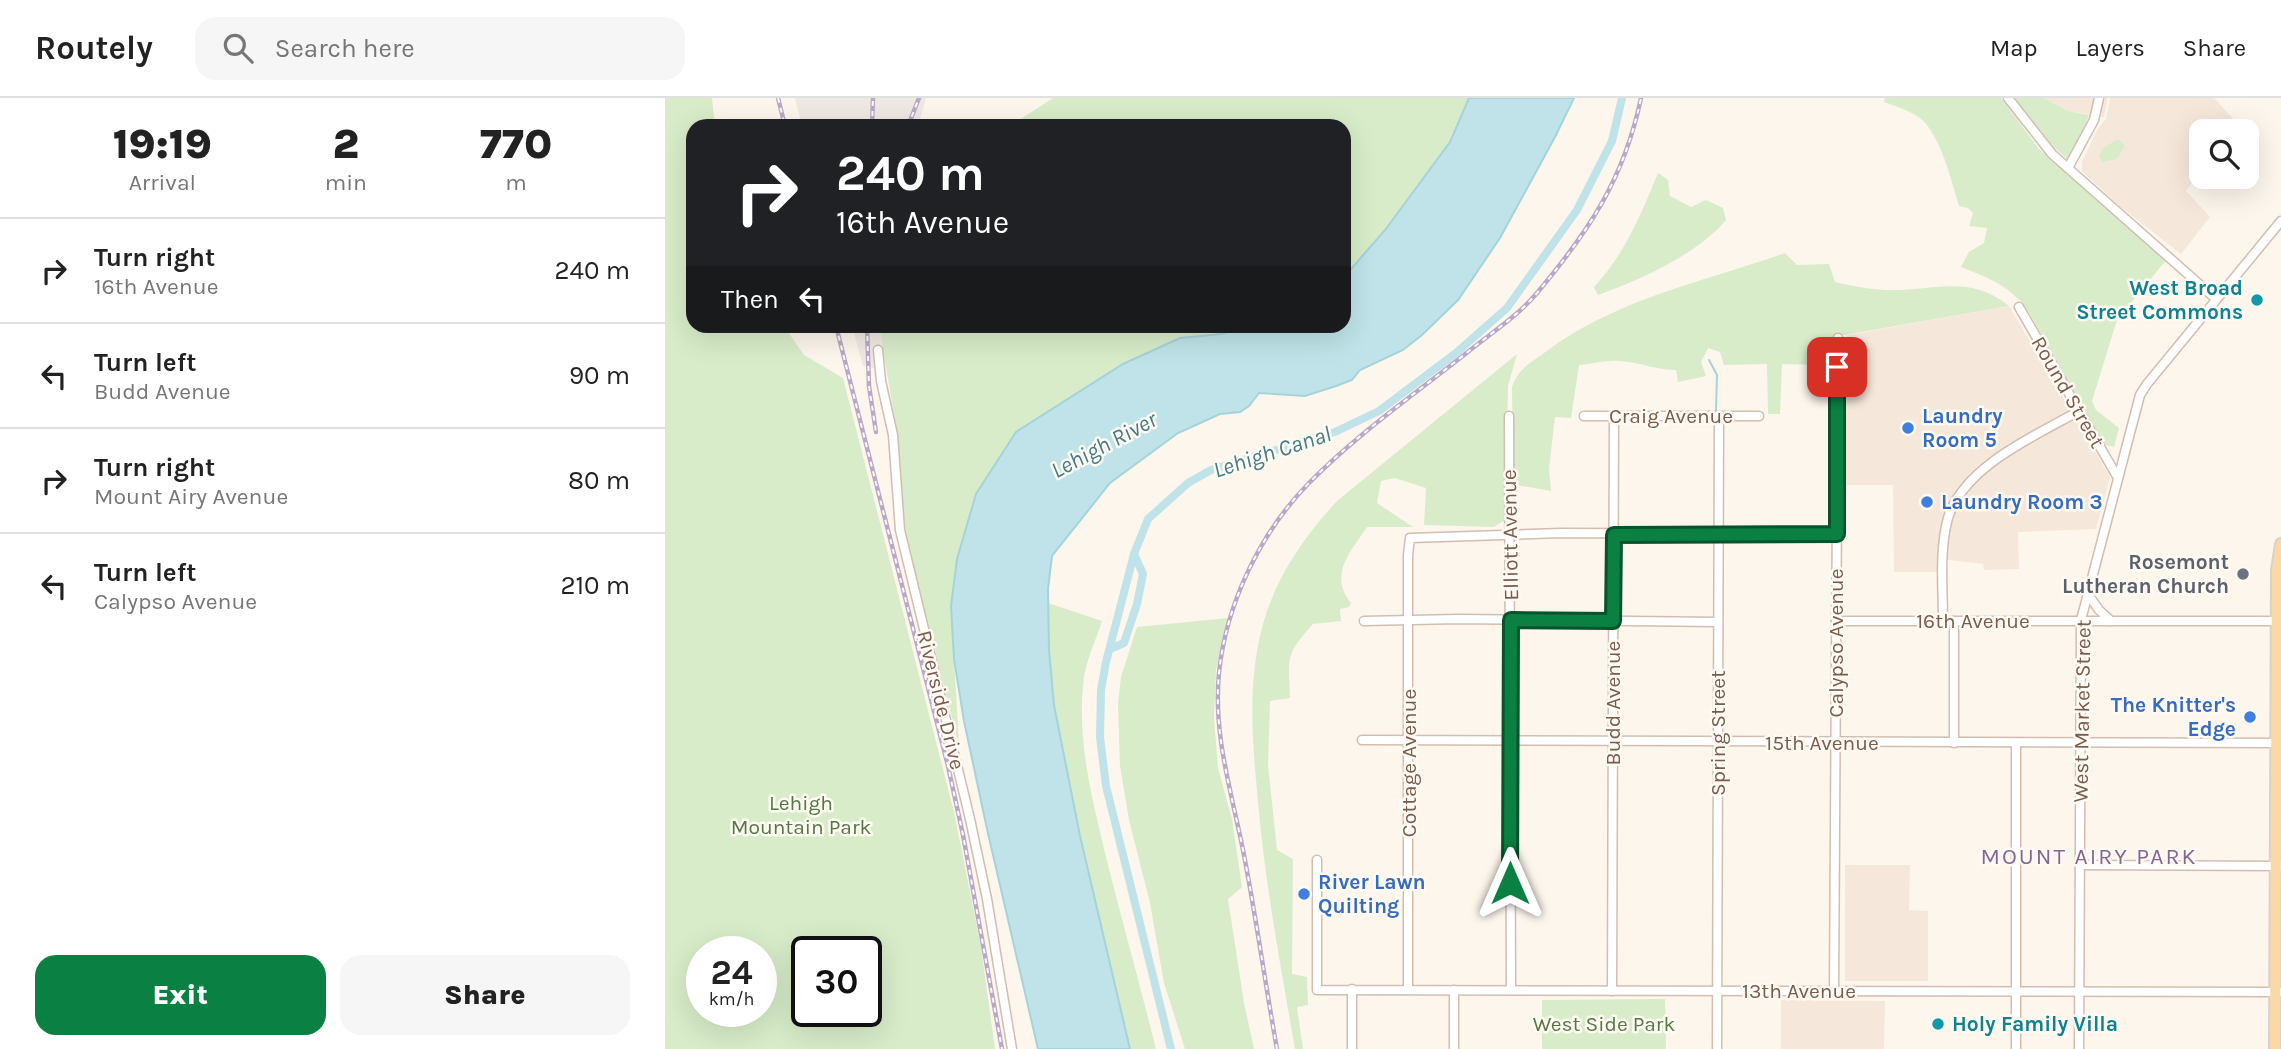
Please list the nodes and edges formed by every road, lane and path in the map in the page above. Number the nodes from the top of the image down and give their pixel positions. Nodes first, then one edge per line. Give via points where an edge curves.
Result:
1 (2008, 98) edge
2 (2099, 98) edge
3 (2068, 168) junction
4 (2281, 221) edge
5 (2216, 299) junction
6 (2019, 307) dead end
7 (1838, 338) dead end
8 (878, 350) dead end
9 (2079, 411) junction
10 (1509, 416) dead end
11 (1584, 416) dead end
12 (1613, 416) junction
13 (1719, 416) junction
14 (1759, 416) dead end
15 (2118, 478) junction
16 (1510, 534) junction
17 (1837, 534) junction
18 (1614, 535) junction
19 (1719, 535) junction
20 (2281, 544) edge
21 (2088, 594) junction
22 (1409, 619) junction
23 (1511, 620) junction
24 (1364, 621) dead end
25 (1613, 621) junction
26 (1836, 621) junction
27 (1943, 621) junction
28 (1954, 621) junction
29 (2081, 621) junction
30 (2111, 621) junction
31 (2279, 621) edge
32 (1718, 622) junction
33 (1363, 740) dead end
34 (1408, 741) junction
35 (1511, 741) junction
36 (1614, 742) junction
37 (1718, 743) junction
38 (1835, 743) junction
39 (1954, 743) junction
40 (2016, 743) junction
41 (2080, 743) junction
42 (2279, 743) edge
43 (1317, 860) dead end
44 (2080, 865) junction
45 (2278, 866) edge
46 (1352, 989) junction
47 (1408, 989) junction
48 (1454, 990) junction
49 (1511, 990) junction
50 (1612, 990) junction
51 (1834, 990) junction
52 (1717, 991) junction
53 (2016, 991) junction
54 (2079, 991) junction
55 (2278, 992) edge
56 (1012, 1049) edge
57 (1352, 1049) edge
58 (1454, 1049) edge
59 (1717, 1049) edge
60 (2016, 1049) edge
61 (2079, 1049) edge
62 (2275, 1049) edge

1 - 3 street
2 - 3 street via 2094,121
3 - 5 street
4 - 5 street, West Market Street
5 - 15 street, West Market Street via 2140,395
6 - 9 street, Round Street
7 - 17 street, Calypso Avenue
8 - 56 street, Riverside Drive via 893,435 903,542 970,819
9 - 15 street, Round Street
9 - 27 street via 1990,464 1959,495 1945,533
10 - 16 street, Elliott Avenue
11 - 12 street, Craig Avenue
12 - 13 street, Craig Avenue
12 - 18 street, Budd Avenue
13 - 14 street, Craig Avenue
13 - 19 street, Spring Street
15 - 21 street, West Market Street
16 - 18 street
16 - 22 street, Cottage Avenue via 1410,538
16 - 23 street, Elliott Avenue
17 - 19 street
17 - 26 street, Calypso Avenue
18 - 19 street
18 - 25 street, Budd Avenue
19 - 32 street, Spring Street
20 - 31 main road
21 - 29 street, West Market Street
21 - 30 street
22 - 23 street
22 - 24 street
22 - 34 street, Cottage Avenue
23 - 25 street
23 - 35 street, Elliott Avenue
25 - 32 street
25 - 36 street, Budd Avenue
26 - 27 street, 16th Avenue
26 - 38 street, Calypso Avenue
27 - 28 street, 16th Avenue
28 - 29 street, 16th Avenue
28 - 39 street
29 - 30 street, 16th Avenue
29 - 41 street, West Market Street
30 - 31 street, 16th Avenue
31 - 42 main road
32 - 37 street, Spring Street
33 - 34 street, 15th Avenue
34 - 35 street, 15th Avenue
34 - 47 street, Cottage Avenue
35 - 36 street, 15th Avenue
35 - 49 street, Elliott Avenue
36 - 37 street, 15th Avenue
36 - 50 street, Budd Avenue
37 - 38 street, 15th Avenue
37 - 52 street, Spring Street
38 - 39 street, 15th Avenue
38 - 51 street, Calypso Avenue
39 - 40 street, 15th Avenue
40 - 41 street, 15th Avenue
40 - 53 street
41 - 42 street, 15th Avenue
41 - 44 street, West Market Street
42 - 45 main road
43 - 46 street, 13th Avenue via 1317,990
44 - 45 street
44 - 54 street, West Market Street
45 - 55 main road
46 - 47 street, 13th Avenue
46 - 57 street
47 - 48 street, 13th Avenue
48 - 49 street, 13th Avenue
48 - 58 street
49 - 50 street, 13th Avenue
50 - 52 street, 13th Avenue
51 - 52 street, 13th Avenue
51 - 53 street, 13th Avenue
52 - 59 street, Spring Street
53 - 54 street, 13th Avenue
53 - 60 street
54 - 55 street, 13th Avenue
54 - 61 street, West Market Street
55 - 62 main road

